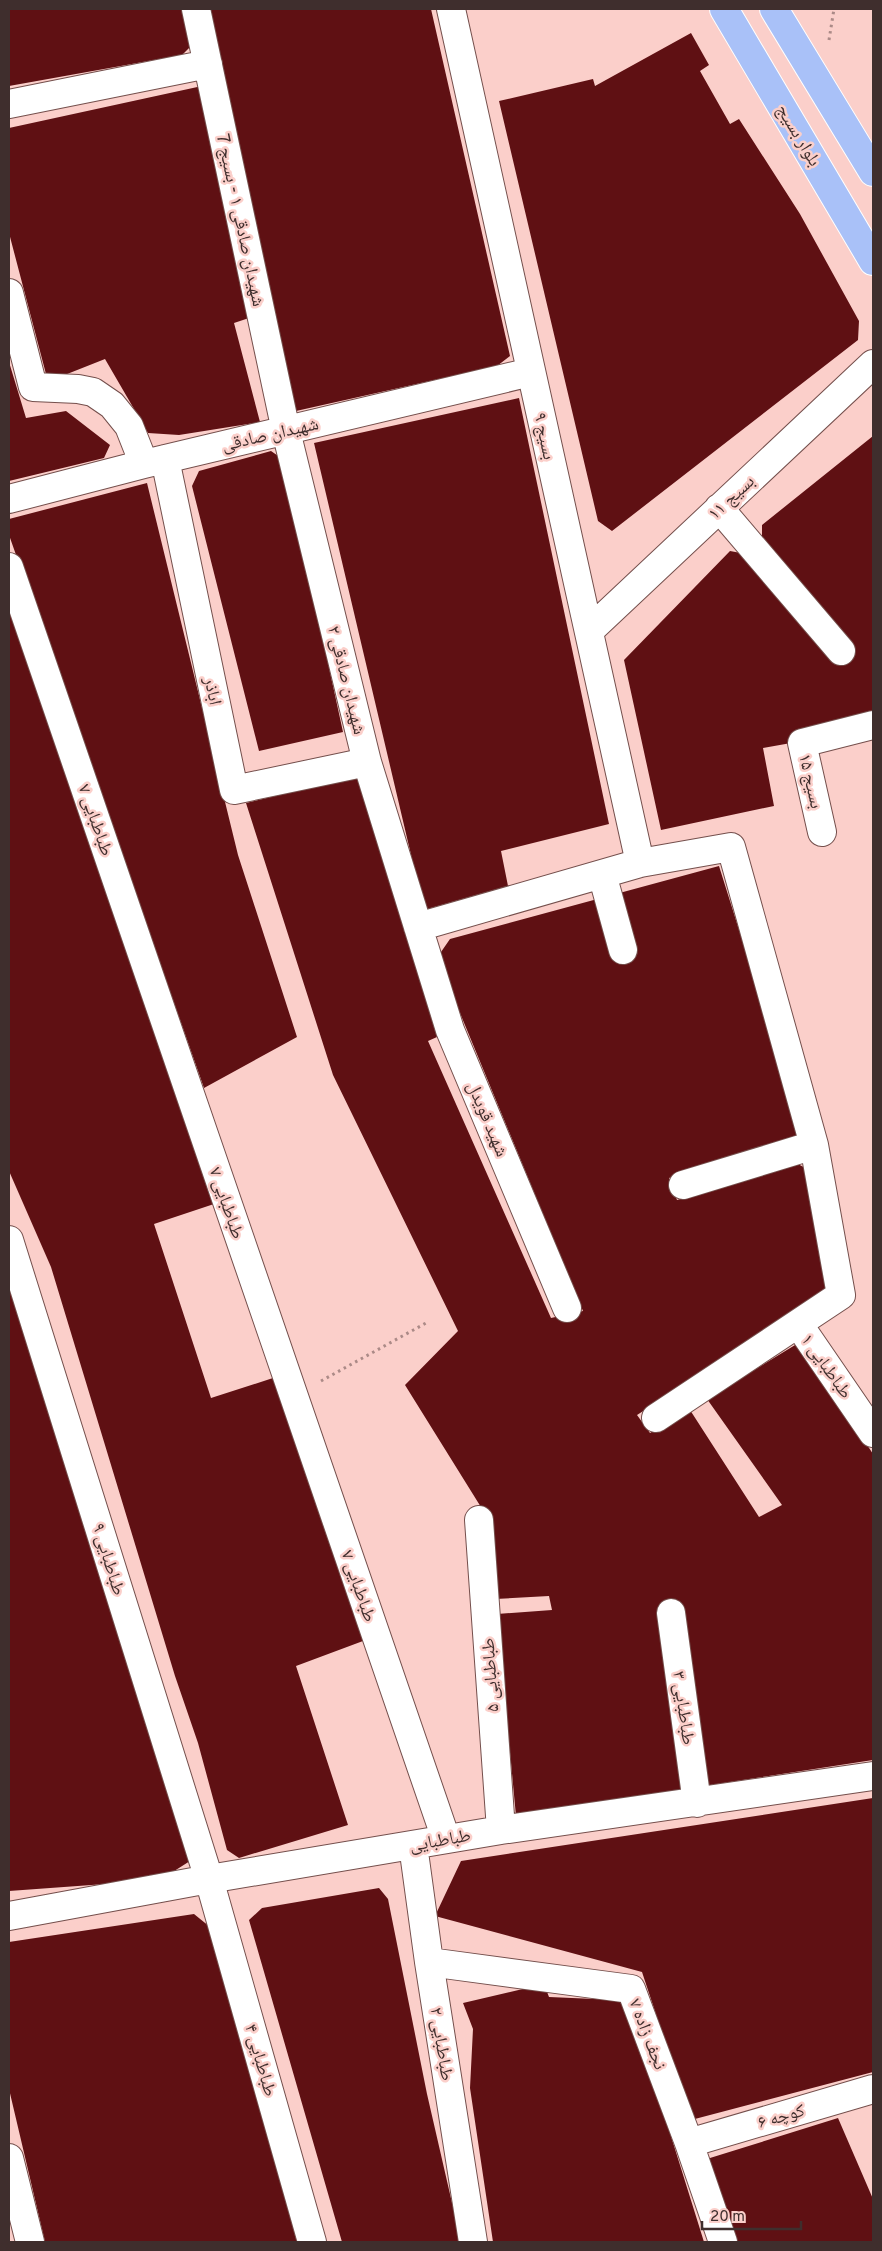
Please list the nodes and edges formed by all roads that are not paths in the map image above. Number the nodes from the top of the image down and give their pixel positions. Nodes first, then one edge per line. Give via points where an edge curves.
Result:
1 (196, 9) edge
2 (451, 9) edge
3 (724, 9) edge
4 (774, 9) edge
5 (208, 64) junction
6 (9, 104) edge
7 (873, 172) edge
8 (873, 261) edge
9 (9, 293) edge
10 (873, 364) edge
11 (531, 372) junction
12 (286, 431) junction
13 (154, 461) junction
14 (9, 499) edge
15 (719, 508) junction
16 (9, 567) edge
17 (589, 632) junction
18 (841, 651) dead end
19 (873, 725) edge
20 (367, 762) junction
21 (822, 832) dead end
22 (640, 863) junction
23 (602, 874) junction
24 (418, 927) junction
25 (623, 950) dead end
26 (814, 1145) junction
27 (683, 1185) dead end
28 (9, 1240) edge
29 (567, 1308) dead end
30 (799, 1324) junction
31 (656, 1418) dead end
32 (873, 1433) edge
33 (479, 1520) dead end
34 (671, 1613) dead end
35 (873, 1776) edge
36 (697, 1803) junction
37 (501, 1830) junction
38 (446, 1839) junction
39 (413, 1845) junction
40 (210, 1879) junction
41 (9, 1916) edge
42 (429, 1962) junction
43 (871, 2096) edge
44 (689, 2143) junction
45 (9, 2158) edge
46 (30, 2242) edge
47 (312, 2242) edge
48 (473, 2242) edge
49 (723, 2242) edge

1 - 5 street, شهیدان صادقی ۱ - بسیج 7
2 - 11 street, بسیج ۹
3 - 8 main road, بلوار بسیج
4 - 7 main road
5 - 6 street
5 - 12 street, شهیدان صادقی ۱ - بسیج 7
9 - 13 street via 33,387 93,392 112,405
10 - 15 street, بسیج ۱۱
11 - 12 street, شهیدان صادقی
11 - 17 street, بسیج ۹
12 - 13 street, شهیدان صادقی
12 - 20 street, شهیدان صادقی ۲
13 - 14 street, شهیدان صادقی
13 - 20 street, اباذر via 234,790
15 - 17 street, بسیج ۱۱
15 - 18 street
16 - 38 street, طباطبایی ۷
17 - 22 street, بسیج ۹
19 - 21 street, بسیج ۱۵ via 802,743
20 - 24 street, شهیدان صادقی ۲
22 - 23 street
22 - 26 street via 731,847
23 - 24 street
23 - 25 street
24 - 29 street, شهید قویدل via 450,1030
26 - 27 street
26 - 30 street via 841,1295
28 - 40 street, طباطبایی ۹
30 - 31 street
30 - 32 street, طباطبایی ۱
33 - 37 street, طباطبایی ۵
34 - 36 street, طباطبایی ۳
35 - 36 street, طباطبایی
36 - 37 street, طباطبایی
37 - 38 street, طباطبایی
38 - 39 street, طباطبایی
39 - 40 street, طباطبایی
39 - 42 street, طباطبایی ۲
40 - 41 street, طباطبایی
40 - 47 street, طباطبایی ۴
42 - 44 street, نجف زاده ۷ via 631,1988
42 - 48 street, طباطبایی ۲
43 - 44 street, کوچه ۶
44 - 49 street, نجف زاده ۷
45 - 46 street

